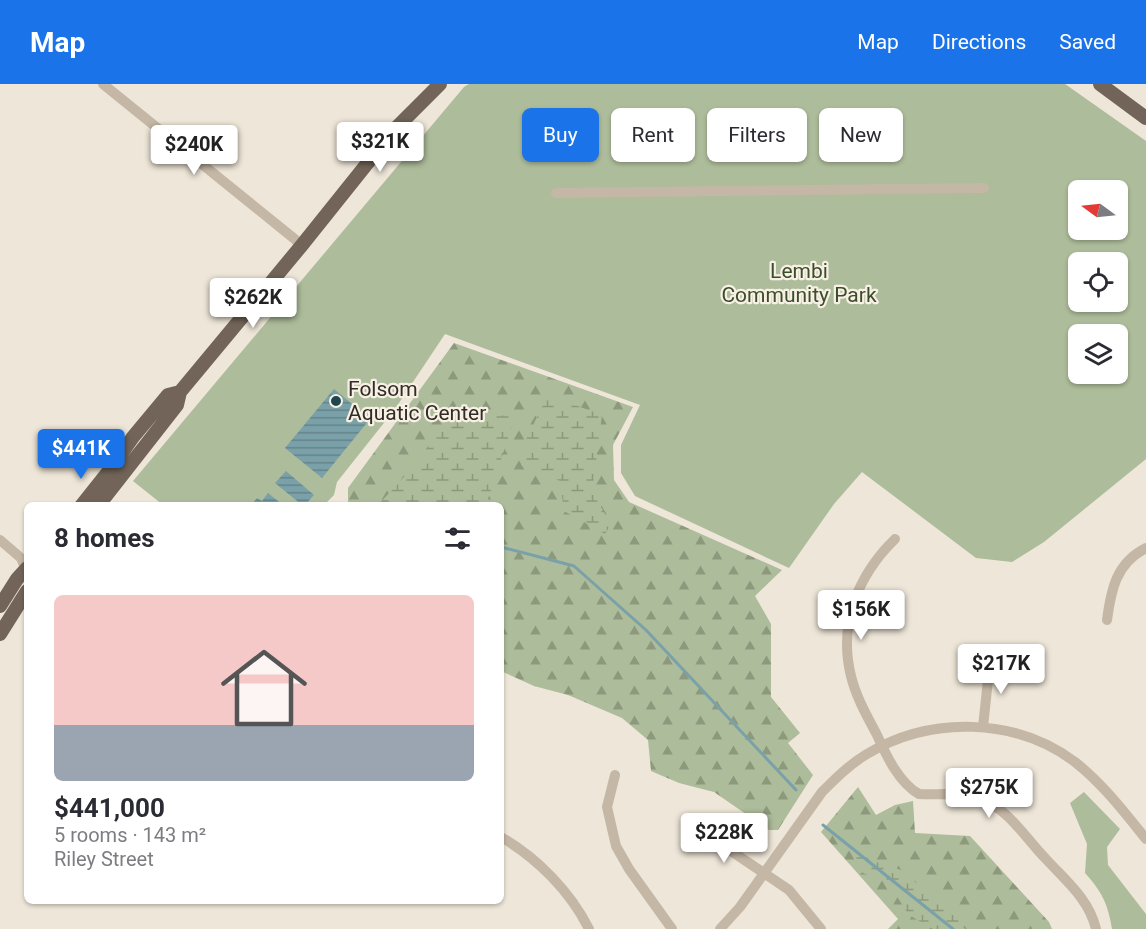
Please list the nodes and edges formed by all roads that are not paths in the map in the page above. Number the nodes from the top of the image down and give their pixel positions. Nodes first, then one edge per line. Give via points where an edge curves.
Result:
1 (103, 84) edge
2 (440, 84) edge
3 (1100, 84) edge
4 (1146, 118) edge
5 (984, 188) dead end
6 (556, 193) dead end
7 (303, 246) junction
8 (180, 392) junction
9 (84, 502) edge
10 (101, 502) edge
11 (895, 538) dead end
12 (0, 540) edge
13 (1146, 548) edge
14 (24, 565) edge
15 (24, 568) edge
16 (24, 596) edge
17 (0, 606) edge
18 (1107, 620) dead end
19 (0, 634) edge
20 (990, 661) dead end
21 (983, 727) junction
22 (882, 746) junction
23 (615, 775) dead end
24 (700, 831) dead end
25 (504, 839) edge
26 (1146, 839) edge
27 (765, 874) junction
28 (816, 927) edge
29 (589, 929) edge
30 (672, 929) edge
31 (720, 929) edge
32 (1096, 929) edge

1 - 7 street
2 - 7 main road via 394,130
3 - 4 main road
5 - 6 street
7 - 8 main road
8 - 9 main road via 168,394
8 - 10 main road via 177,405
11 - 22 street via 860,583 847,639 851,677
12 - 14 street
13 - 18 street via 1127,562 1117,577
15 - 17 main road
16 - 19 main road
20 - 21 street
21 - 22 street via 936,729
21 - 26 street via 1029,738 1073,761 1102,787
22 - 27 street via 850,765 822,792
22 - 32 street via 905,783 919,794 978,798 1004,811 1071,884 1094,918
23 - 30 street via 607,807 616,846
24 - 27 street
25 - 29 street via 553,879
27 - 28 street via 789,890
27 - 31 street

